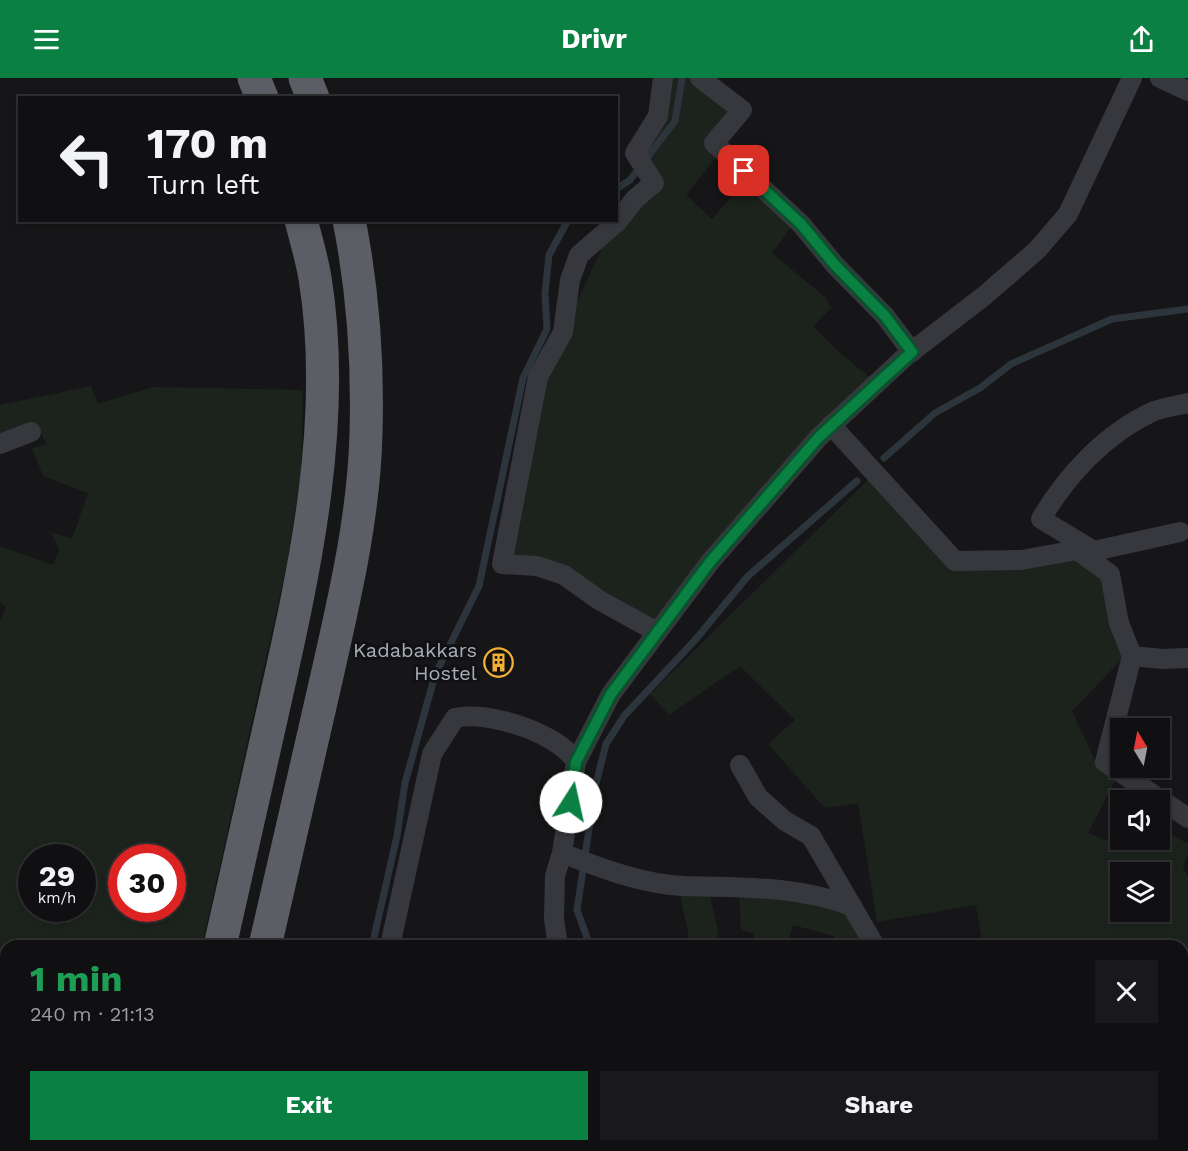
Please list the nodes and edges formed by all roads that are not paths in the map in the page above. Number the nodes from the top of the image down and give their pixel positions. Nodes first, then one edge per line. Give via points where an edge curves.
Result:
1 (254, 78) edge
2 (305, 78) edge
3 (663, 78) edge
4 (700, 78) edge
5 (1132, 78) edge
6 (1160, 78) edge
7 (1188, 91) edge
8 (261, 96) edge
9 (312, 96) edge
10 (618, 221) edge
11 (301, 222) edge
12 (349, 222) edge
13 (617, 222) edge
14 (912, 352) junction
15 (1188, 403) edge
16 (831, 425) junction
17 (31, 432) dead end
18 (0, 444) edge
19 (1180, 532) dead end
20 (657, 632) junction
21 (1132, 656) junction
22 (1188, 658) edge
23 (576, 762) junction
24 (740, 765) dead end
25 (1188, 818) edge
26 (562, 853) junction
27 (852, 906) junction
28 (221, 940) edge
29 (266, 940) edge
30 (391, 940) edge
31 (557, 940) edge
32 (872, 940) edge

1 - 8 highway
2 - 9 highway
3 - 10 street via 658,116 635,153 654,183
4 - 14 street via 742,110 714,143 801,224 885,316
5 - 14 street via 1068,214 1028,258
6 - 7 street
11 - 28 highway via 315,278 321,351 320,434 294,617
12 - 29 highway via 359,267 366,351 362,486 345,598
13 - 20 street via 579,255 570,280 562,332 538,377 502,564 537,566 564,575 599,600
14 - 16 street
15 - 19 street via 1154,411 1118,431 1061,486 1041,519 1094,551
16 - 20 street via 710,562
16 - 21 street via 955,561 1021,561 1077,549 1110,574 1119,623
17 - 18 street
20 - 23 street via 611,694
21 - 22 street
21 - 25 street via 1105,762
23 - 26 street
23 - 30 street via 569,750 533,730 471,714 455,718 432,754
24 - 27 street via 758,797 784,821 811,836
26 - 27 street via 640,879 682,886 777,887
26 - 31 street via 555,876
27 - 32 street

